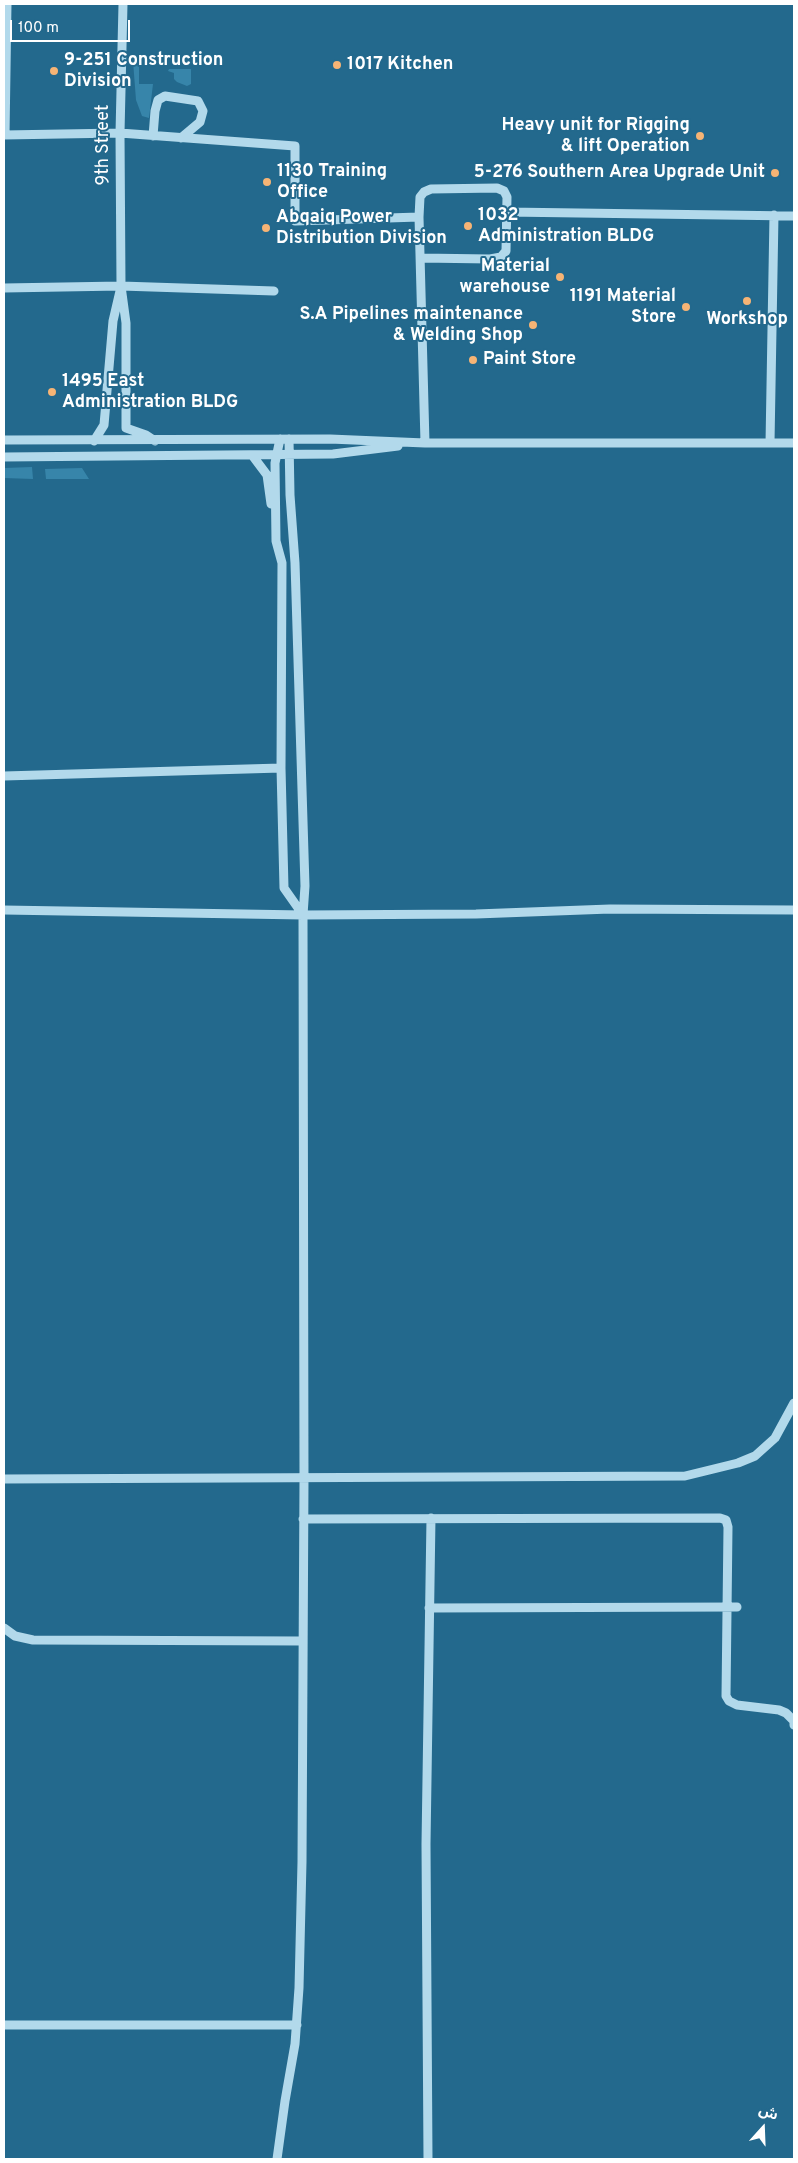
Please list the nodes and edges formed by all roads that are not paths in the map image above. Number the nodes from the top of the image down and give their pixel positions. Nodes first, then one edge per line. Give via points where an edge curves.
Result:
1 (7, 4) edge
2 (123, 4) edge
3 (120, 133) junction
4 (4, 135) edge
5 (153, 136) junction
6 (181, 138) junction
7 (507, 212) junction
8 (774, 215) junction
9 (794, 216) edge
10 (419, 217) junction
11 (421, 258) junction
12 (121, 286) junction
13 (4, 288) edge
14 (274, 291) dead end
15 (285, 439) junction
16 (4, 440) edge
17 (94, 441) junction
18 (155, 441) junction
19 (425, 443) junction
20 (770, 443) junction
21 (794, 443) edge
22 (252, 454) junction
23 (277, 454) junction
24 (290, 454) junction
25 (4, 458) edge
26 (276, 541) junction
27 (280, 768) junction
28 (4, 776) edge
29 (4, 910) edge
30 (794, 910) edge
31 (302, 915) junction
32 (794, 1403) edge
33 (4, 1479) edge
34 (304, 1479) junction
35 (431, 1518) junction
36 (303, 1519) junction
37 (726, 1607) junction
38 (737, 1607) dead end
39 (429, 1608) junction
40 (4, 1628) edge
41 (302, 1641) junction
42 (793, 1719) edge
43 (4, 2025) edge
44 (297, 2025) junction
45 (277, 2159) edge
46 (428, 2159) edge

1 - 4 street
2 - 3 street, 9th Street
3 - 4 street
3 - 5 street
3 - 12 street, 9th Street
5 - 6 street
5 - 6 street via 158,100 165,96 198,101 203,111 200,122
6 - 10 street via 294,146 295,222
7 - 8 street
7 - 10 street via 507,197 497,188 432,189 420,197
7 - 11 street via 506,251 502,257
8 - 9 street
8 - 20 street
10 - 11 street
11 - 19 street
12 - 13 street
12 - 14 street
12 - 17 street via 112,321 104,426
12 - 18 street via 126,323 126,428
15 - 18 street
15 - 19 street
15 - 23 street
15 - 24 street
16 - 17 street
17 - 18 street
19 - 20 street
19 - 24 street via 333,454
20 - 21 street
22 - 23 street
22 - 25 street
22 - 26 street via 267,475
23 - 24 street
23 - 26 street
24 - 31 street via 305,876
26 - 27 street via 282,564
27 - 28 street
27 - 31 street via 284,888
29 - 31 street
30 - 31 street via 610,909
31 - 34 street
32 - 34 street via 775,1438 755,1456 685,1476
33 - 34 street
34 - 36 street
35 - 36 street
35 - 37 street via 720,1518 726,1520 728,1526
35 - 39 street
36 - 41 street
37 - 38 street
37 - 39 street
37 - 42 street via 726,1696 729,1701 744,1707 780,1710
39 - 46 street via 426,1844
40 - 41 street via 15,1636 33,1640
41 - 44 street
43 - 44 street
44 - 45 street

